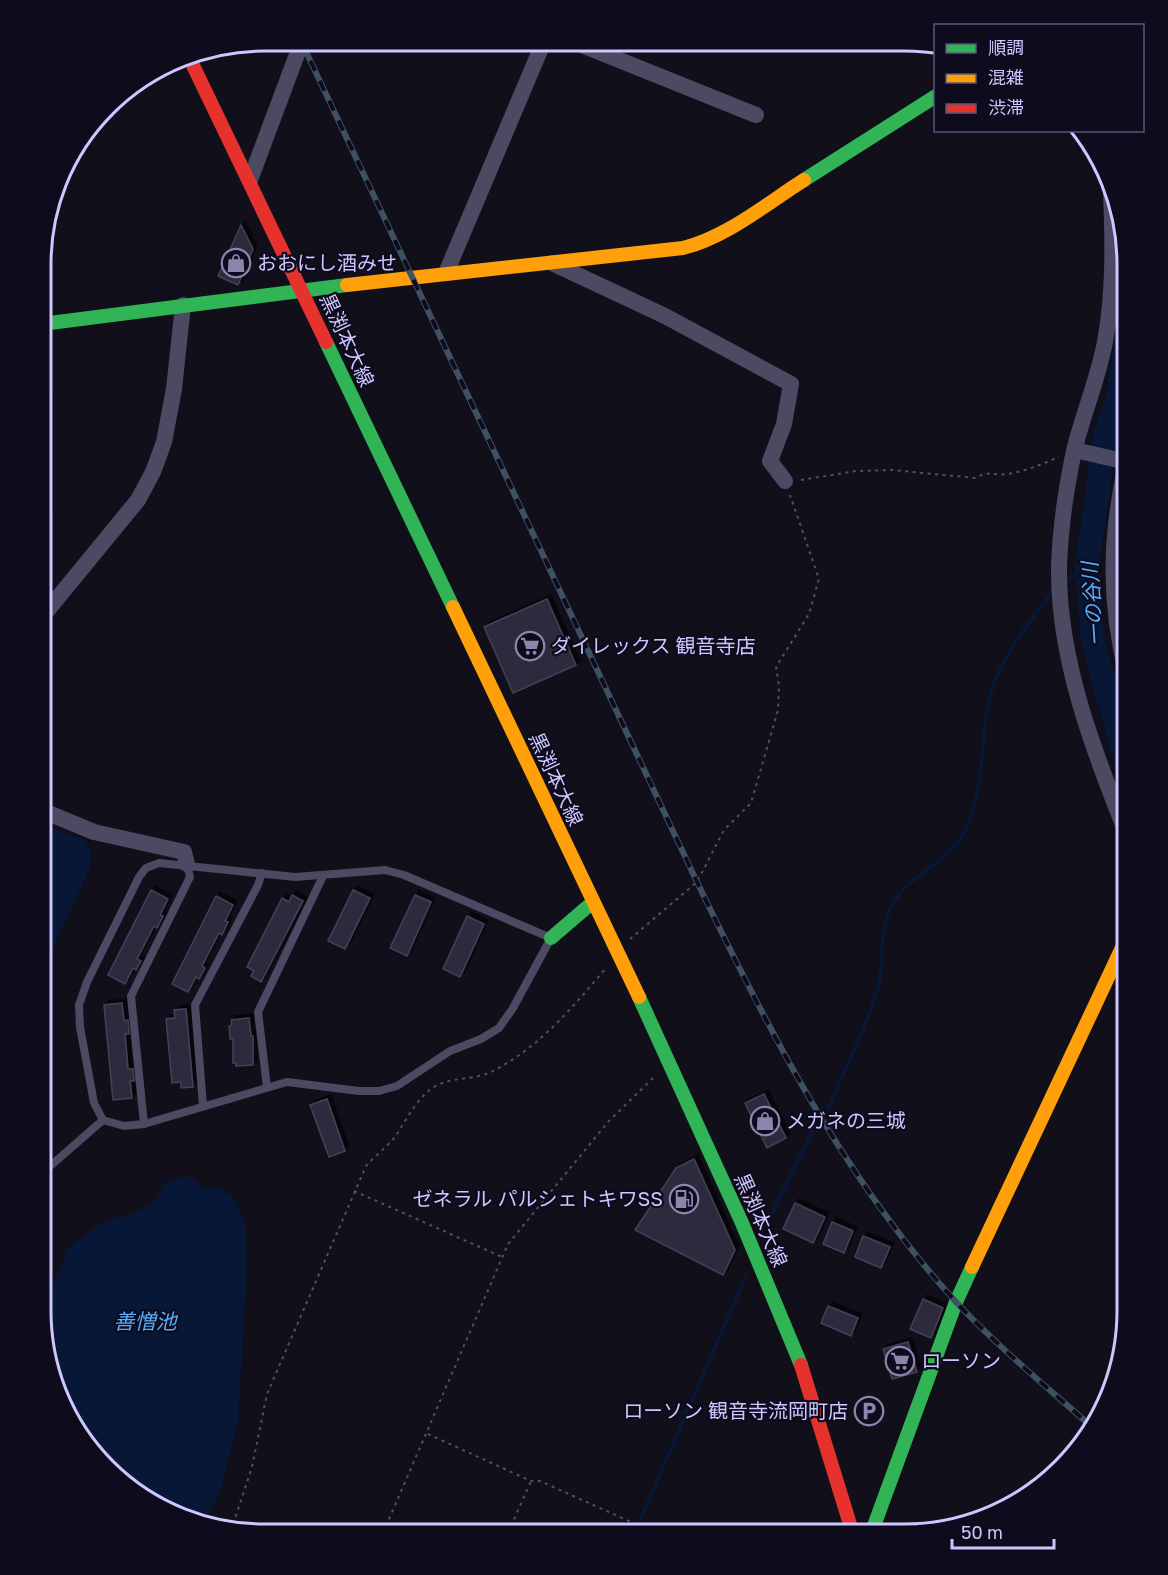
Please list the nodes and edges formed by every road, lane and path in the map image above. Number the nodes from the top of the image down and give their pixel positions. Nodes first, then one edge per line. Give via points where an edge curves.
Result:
1 (298, 51) edge
2 (540, 51) edge
3 (597, 51) edge
4 (193, 63) edge
5 (934, 97) edge
6 (756, 115) dead end
7 (250, 180) junction
8 (1111, 214) edge
9 (552, 263) junction
10 (446, 273) junction
11 (302, 290) junction
12 (183, 304) junction
13 (51, 323) edge
14 (1075, 450) junction
15 (1117, 459) edge
16 (785, 482) junction
17 (1117, 509) edge
18 (51, 606) edge
19 (1117, 614) edge
20 (1117, 807) edge
21 (51, 814) edge
22 (187, 864) junction
23 (262, 873) junction
24 (323, 876) junction
25 (593, 902) junction
26 (551, 938) junction
27 (616, 951) junction
28 (1117, 958) edge
29 (610, 964) dead end
30 (660, 1072) dead end
31 (267, 1087) junction
32 (203, 1106) junction
33 (103, 1120) junction
34 (144, 1124) junction
35 (51, 1165) edge
36 (354, 1191) junction
37 (502, 1257) junction
38 (428, 1433) junction
39 (531, 1481) junction
40 (632, 1521) dead end
41 (234, 1522) edge
42 (387, 1524) edge
43 (512, 1524) edge
44 (850, 1524) edge
45 (875, 1524) edge

1 - 7 street
2 - 10 street
3 - 6 street
4 - 7 street, 黒渕本大線
5 - 9 street via 703,243
7 - 11 street, 黒渕本大線
8 - 14 street via 1111,284 1105,342
9 - 10 street
9 - 16 street via 665,316 790,384 784,424 770,461
10 - 11 street
11 - 12 street
11 - 25 street, 黒渕本大線
12 - 13 street
12 - 18 street via 174,389 164,442 153,472 138,500
14 - 15 street
14 - 16 path via 1005,475 987,472 975,478 892,470 856,471
14 - 20 street via 1066,494 1059,569 1062,600 1079,699
16 - 27 path via 819,579 808,614 776,667 778,710 751,803 724,830 697,882
17 - 19 street via 1112,561
21 - 22 street via 94,832 184,852
22 - 23 lane
22 - 33 lane via 159,863 146,868 79,1005 94,1103
22 - 34 lane via 190,877 131,996
23 - 24 lane
23 - 32 lane via 195,1005
24 - 26 lane via 386,870
24 - 31 lane via 258,1012
25 - 26 street
25 - 27 street, 黒渕本大線
26 - 31 lane via 499,1028 450,1051 397,1086 369,1091 287,1082
27 - 44 street, 黒渕本大線 via 785,1323 817,1410
28 - 45 street via 956,1302
29 - 36 path via 531,1047 478,1078 442,1082 430,1090 393,1139 366,1166
30 - 37 path via 608,1122 508,1244
31 - 32 lane
32 - 34 lane
33 - 34 lane via 124,1126
33 - 35 lane
36 - 37 path
36 - 41 path via 267,1394 252,1467
37 - 38 path
38 - 39 path
38 - 42 path
39 - 40 path via 540,1481
39 - 43 path

